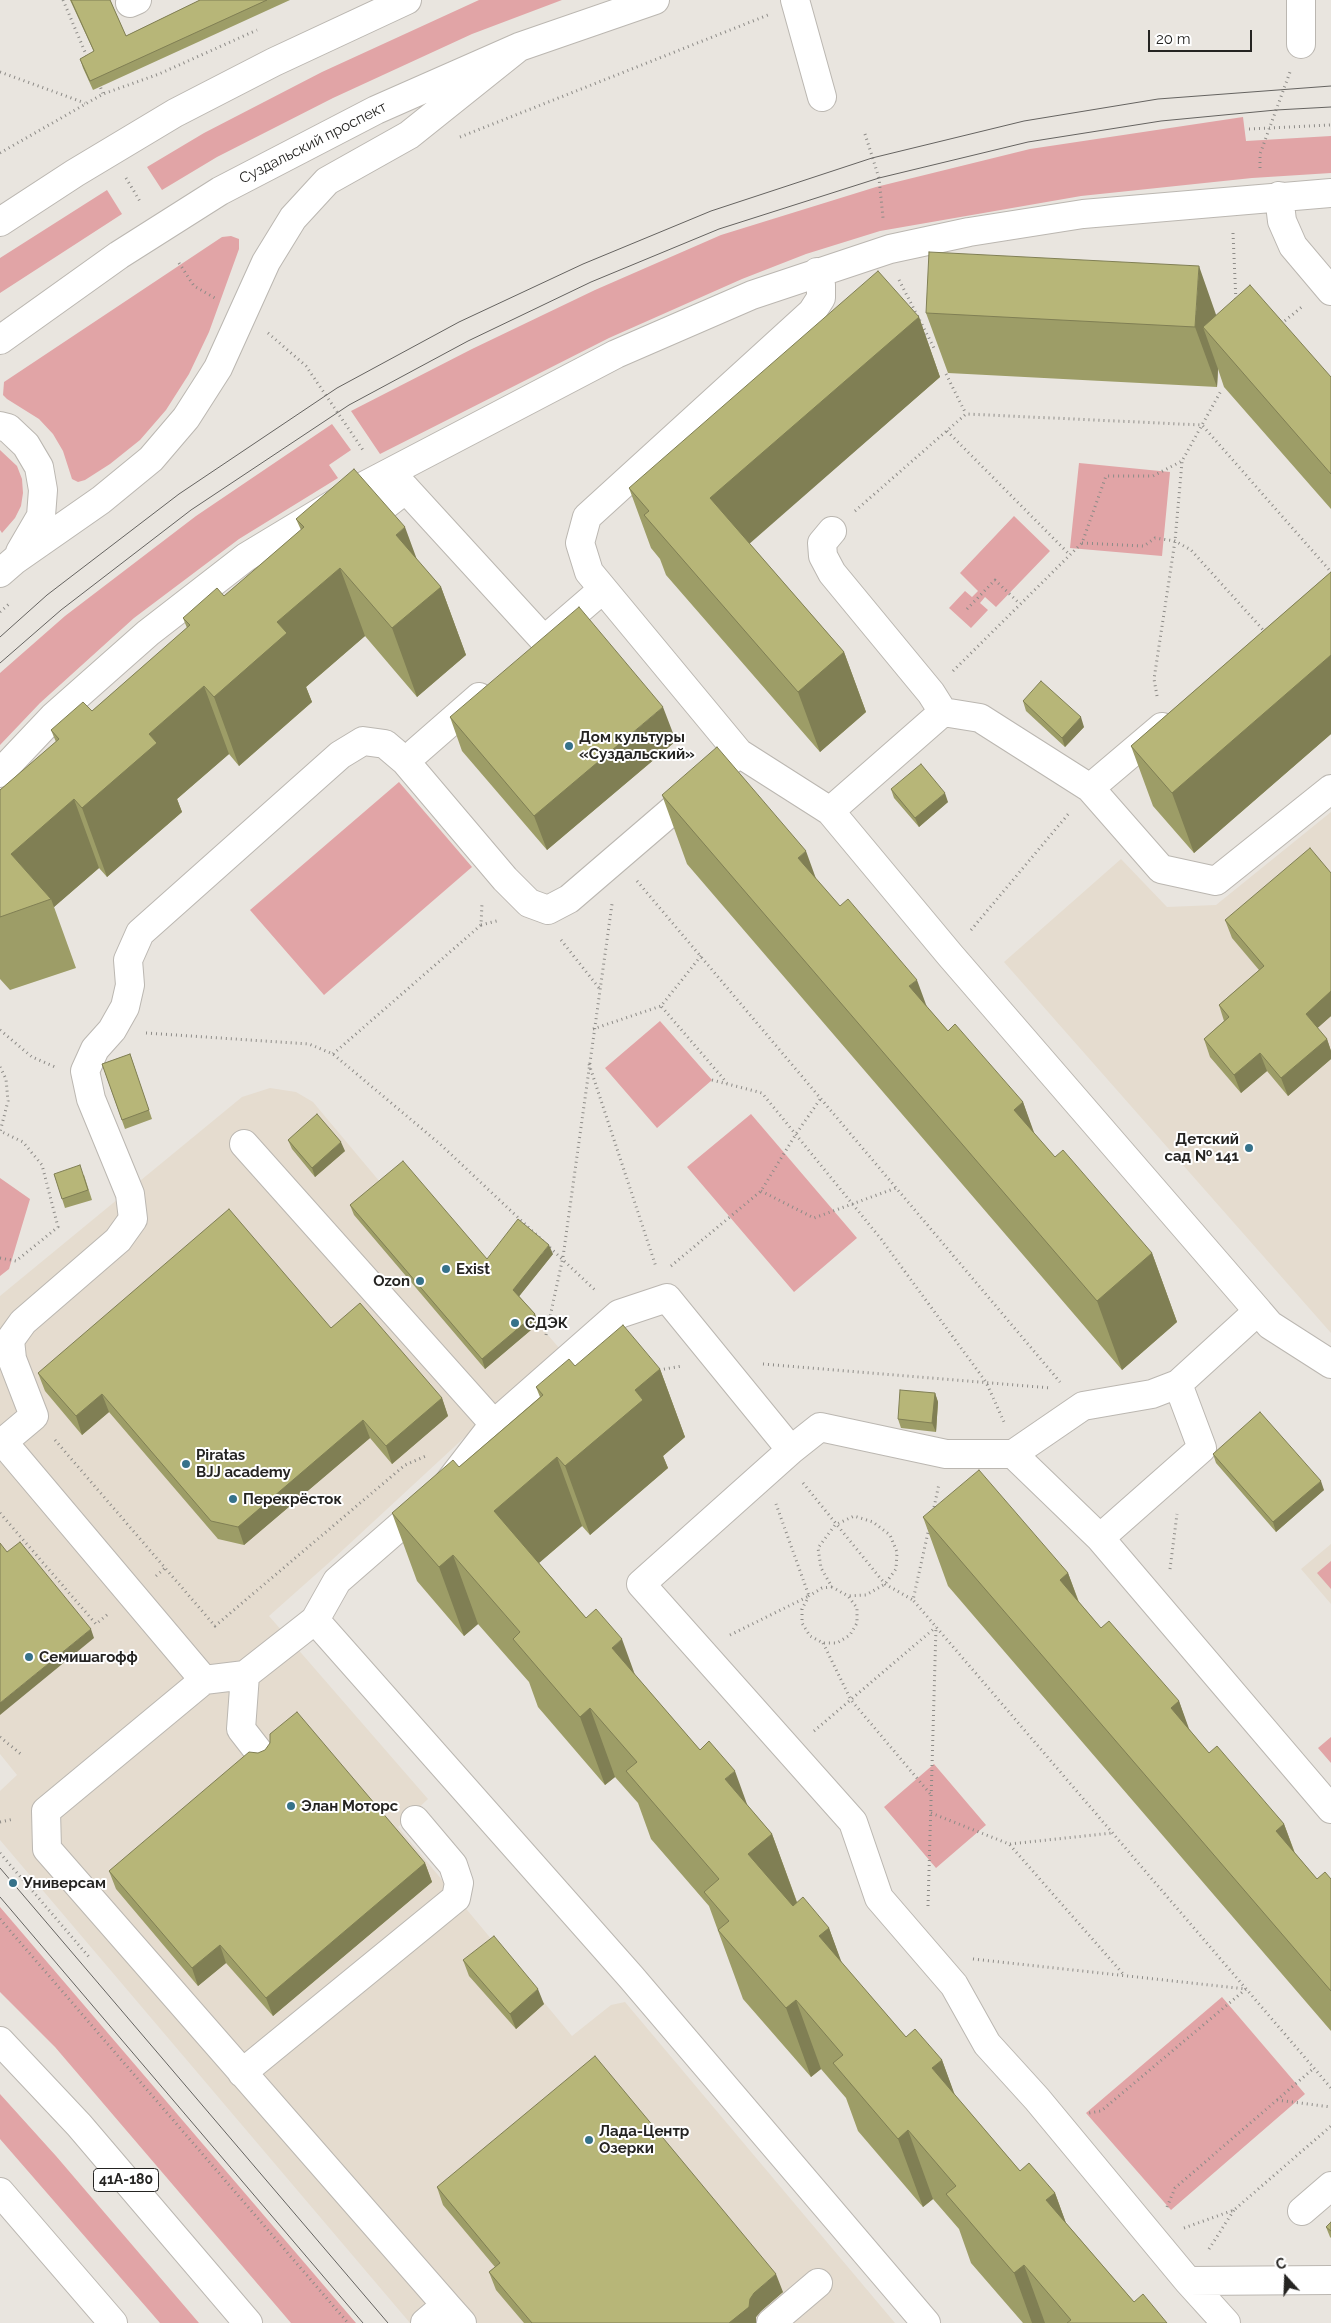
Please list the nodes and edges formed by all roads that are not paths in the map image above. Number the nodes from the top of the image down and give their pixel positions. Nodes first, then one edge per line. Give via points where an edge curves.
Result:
1 (407, 0) edge
2 (655, 0) edge
3 (1301, 0) edge
4 (795, 2) edge
5 (1301, 44) road end
6 (519, 47) junction
7 (822, 97) dead end
8 (1331, 192) edge
9 (1270, 197) junction
10 (0, 222) edge
11 (817, 272) junction
12 (1329, 289) edge
13 (0, 340) edge
14 (0, 426) edge
15 (398, 480) junction
16 (832, 531) road end
17 (334, 546) edge
18 (7, 567) edge
19 (602, 590) junction
20 (544, 640) junction
21 (522, 660) edge
22 (499, 679) edge
23 (937, 702) junction
24 (1170, 721) edge
25 (416, 752) dead end
26 (739, 754) junction
27 (0, 772) edge
28 (1090, 788) junction
29 (1331, 789) edge
30 (830, 811) junction
31 (244, 1144) dead end
32 (1258, 1311) junction
33 (1331, 1364) edge
34 (1178, 1384) junction
35 (494, 1424) junction
36 (2, 1443) edge
37 (791, 1450) junction
38 (1013, 1454) junction
39 (1100, 1538) junction
40 (314, 1620) junction
41 (245, 1675) junction
42 (204, 1680) junction
43 (262, 1756) edge
44 (1331, 1809) edge
45 (415, 1820) dead end
46 (0, 2041) edge
47 (242, 2073) junction
48 (1331, 2186) edge
49 (0, 2192) edge
50 (1302, 2211) dead end
51 (1331, 2280) edge
52 (1188, 2281) junction
53 (818, 2283) dead end
54 (454, 2314) edge
55 (113, 2323) edge
56 (248, 2323) edge
57 (425, 2323) edge
58 (771, 2323) edge
59 (926, 2323) edge
60 (1226, 2323) edge

1 - 10 main road via 175,113
2 - 6 main road, Суздальский проспект
3 - 5 main road
4 - 7 main road
6 - 13 main road, Суздальский проспект via 376,110 220,191 119,256
6 - 18 main road via 410,135 328,181 293,218 266,262 218,368 186,418 151,459
8 - 9 main road
9 - 11 main road via 1083,214 970,232 890,249
9 - 12 main road via 1293,246
11 - 15 main road via 616,354
11 - 19 main road via 821,298 812,312 587,517 580,542 588,572
14 - 18 main road via 8,428 26,445 39,467 43,490 41,516
15 - 17 main road
15 - 20 main road
15 - 27 main road via 362,487 246,557 148,632 53,716
16 - 23 main road via 822,543 822,556 832,573
19 - 20 main road
19 - 26 main road
20 - 21 main road
22 - 25 main road
23 - 28 main road via 980,718
23 - 30 main road
24 - 28 main road
26 - 30 main road
26 - 36 main road via 569,899 548,910 528,904 405,761 385,744 363,741 340,755 140,933 128,960 130,985 125,1007 112,1030 95,1049 85,1071 91,1099 130,1194 133,1219 118,1240 23,1322 10,1340 12,1359 34,1416
28 - 29 main road via 1161,869 1216,880
30 - 32 main road
31 - 35 main road
32 - 33 main road via 1270,1325
32 - 34 main road
34 - 38 main road via 1152,1394 1074,1398
34 - 39 main road via 1202,1448
35 - 37 main road via 620,1314 663,1287
35 - 40 main road via 446,1486 337,1581
36 - 42 main road
37 - 38 main road via 820,1426 946,1454
37 - 52 main road via 641,1584 853,1822 879,1898 954,1985 987,2044
38 - 39 main road
39 - 44 main road
40 - 41 main road
40 - 59 main road via 631,1977
41 - 42 main road
41 - 43 main road via 241,1729
42 - 47 main road via 46,1811 47,1849
45 - 47 main road via 454,1865 459,1883 456,1898
46 - 56 main road, 41А-180 via 79,2125
47 - 54 main road
48 - 50 main road
49 - 55 main road
51 - 52 main road
52 - 60 main road
53 - 58 main road
54 - 57 main road

